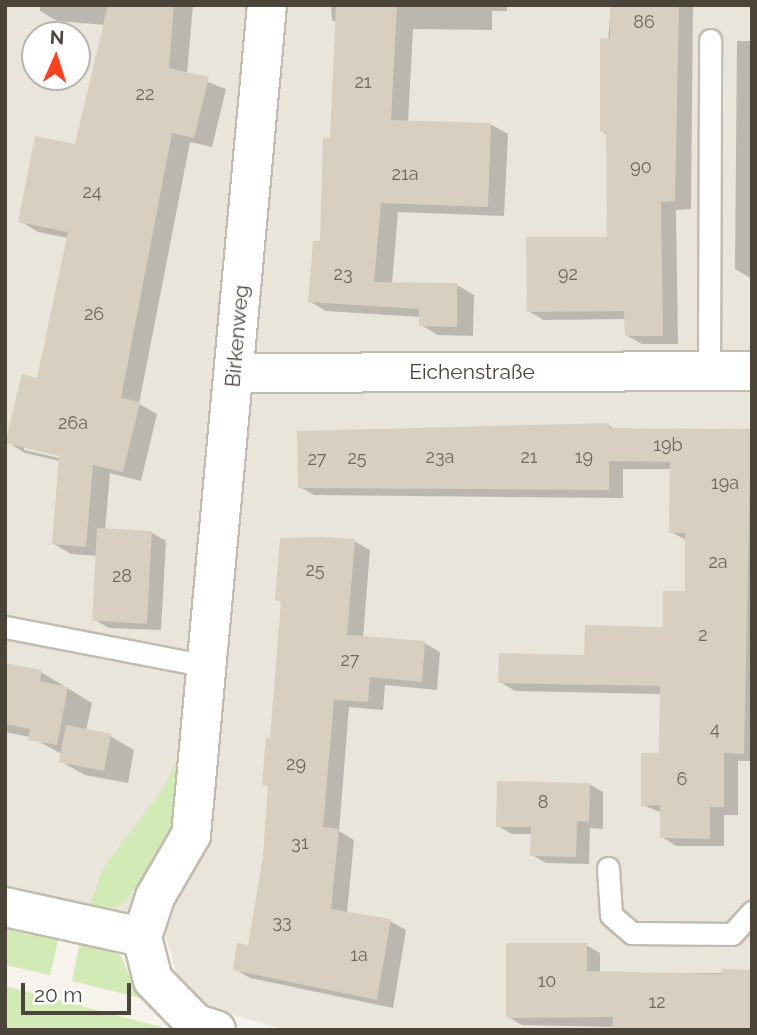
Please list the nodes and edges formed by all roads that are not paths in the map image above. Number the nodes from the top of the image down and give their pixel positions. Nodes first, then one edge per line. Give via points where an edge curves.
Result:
1 (267, 5) edge
2 (710, 40) dead end
3 (709, 371) junction
4 (752, 371) edge
5 (234, 373) junction
6 (5, 627) edge
7 (207, 666) junction
8 (608, 868) dead end
9 (5, 906) edge
10 (752, 912) edge
11 (142, 937) junction
12 (216, 1030) edge

1 - 5 street, Birkenweg
2 - 3 lane
3 - 4 street, Eichenstraße
3 - 5 street, Eichenstraße
5 - 7 street, Birkenweg
6 - 7 lane
7 - 11 street, Birkenweg via 191,835 155,897
8 - 10 lane via 611,915 632,933 732,934
9 - 11 street
11 - 12 street via 153,979 196,1024

